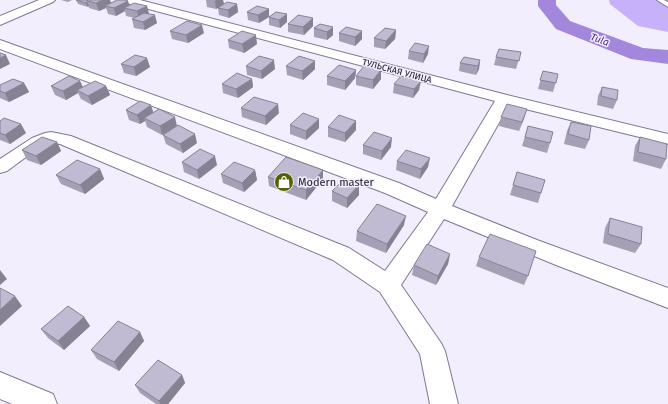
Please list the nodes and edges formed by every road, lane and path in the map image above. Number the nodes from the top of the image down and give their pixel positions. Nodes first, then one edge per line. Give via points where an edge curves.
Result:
1 (49, 0) edge
2 (126, 0) edge
3 (660, 0) edge
4 (668, 5) edge
5 (0, 22) edge
6 (0, 44) edge
7 (504, 99) junction
8 (668, 139) edge
9 (0, 167) edge
10 (440, 210) junction
11 (388, 285) junction
12 (668, 298) edge
13 (0, 385) edge
14 (43, 404) edge
15 (444, 404) edge

1 - 5 street
2 - 7 street, ТУЛЬСКАЯ УЛИЦА
3 - 4 lane
6 - 10 street via 392,188
7 - 8 street, ТУЛЬСКАЯ УЛИЦА
7 - 10 street
9 - 11 street via 38,142 51,137 65,140 341,254
10 - 11 street
10 - 12 street via 538,250
11 - 15 street via 432,351
13 - 14 street

